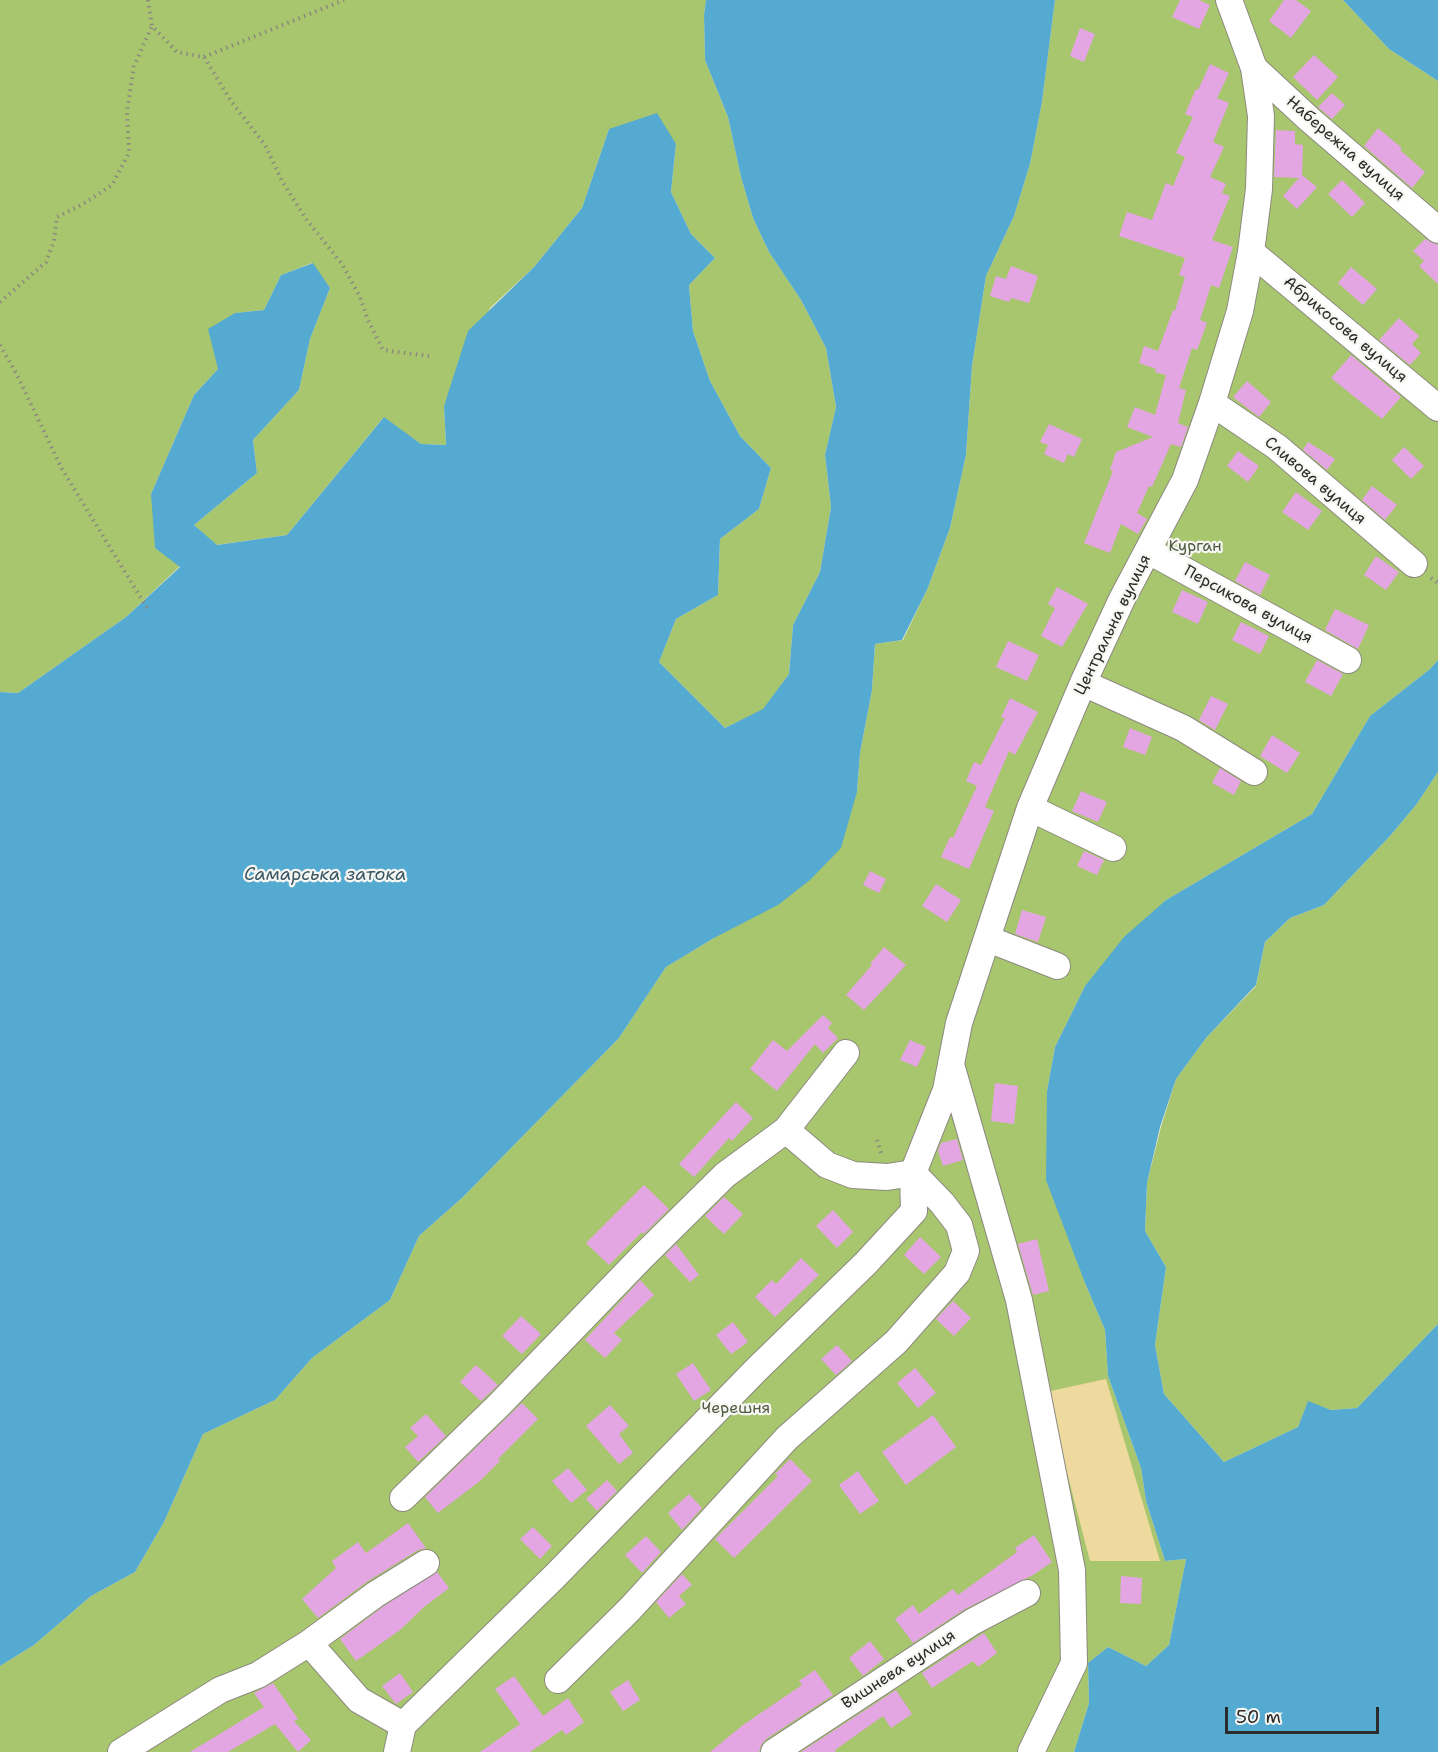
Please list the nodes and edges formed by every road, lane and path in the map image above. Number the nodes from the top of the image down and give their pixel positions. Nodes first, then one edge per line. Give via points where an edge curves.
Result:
1 (148, 0) edge
2 (344, 0) edge
3 (1229, 0) edge
4 (152, 26) junction
5 (204, 57) junction
6 (1254, 68) junction
7 (1438, 230) edge
8 (1251, 252) junction
9 (0, 302) edge
10 (0, 345) edge
11 (429, 356) dead end
12 (1212, 403) junction
13 (1438, 408) edge
14 (1149, 551) junction
15 (1414, 564) dead end
16 (147, 608) dead end
17 (1348, 660) dead end
18 (1083, 683) junction
19 (1254, 772) dead end
20 (1030, 808) junction
21 (1113, 848) dead end
22 (988, 939) junction
23 (1057, 966) dead end
24 (846, 1053) dead end
25 (951, 1065) junction
26 (786, 1130) junction
27 (913, 1173) junction
28 (403, 1498) dead end
29 (426, 1563) dead end
30 (1027, 1593) dead end
31 (309, 1643) junction
32 (558, 1680) dead end
33 (403, 1725) junction
34 (121, 1752) edge
35 (397, 1752) edge
36 (774, 1752) edge
37 (1031, 1752) edge

1 - 4 path
2 - 5 path
3 - 6 street, Центральна вулиця
4 - 5 path via 177,52
4 - 9 path via 134,66 127,111 129,153 112,185 57,217 46,262
5 - 11 path via 231,101 265,144 306,219 342,264 382,350
6 - 7 street, Набережна вулиця
6 - 8 street, Центральна вулиця via 1261,116 1259,189
8 - 12 street, Центральна вулиця via 1240,311
8 - 13 street, Абрикосова вулиця
10 - 16 path via 62,469
12 - 14 street, Центральна вулиця via 1185,480
12 - 15 street, Сливова вулиця via 1277,447
14 - 17 street, Персикова вулиця
14 - 18 street, Центральна вулиця
18 - 19 street via 1183,728
18 - 20 street, Центральна вулиця
20 - 21 street
20 - 22 street, Центральна вулиця
22 - 23 street
22 - 25 street, Центральна вулиця via 959,1023
24 - 26 street
25 - 27 street, Центральна вулиця via 946,1090
25 - 37 street via 1019,1300 1072,1570 1074,1663
26 - 27 street via 827,1165 853,1175 887,1177
26 - 28 street via 725,1175
27 - 32 street via 959,1225 966,1251 957,1273 896,1342 787,1438 629,1610
27 - 33 street via 914,1211 866,1263
29 - 31 street
30 - 36 street, Вишнева вулиця via 972,1622
31 - 33 street via 359,1700
31 - 34 street via 258,1675 220,1690
33 - 35 street

